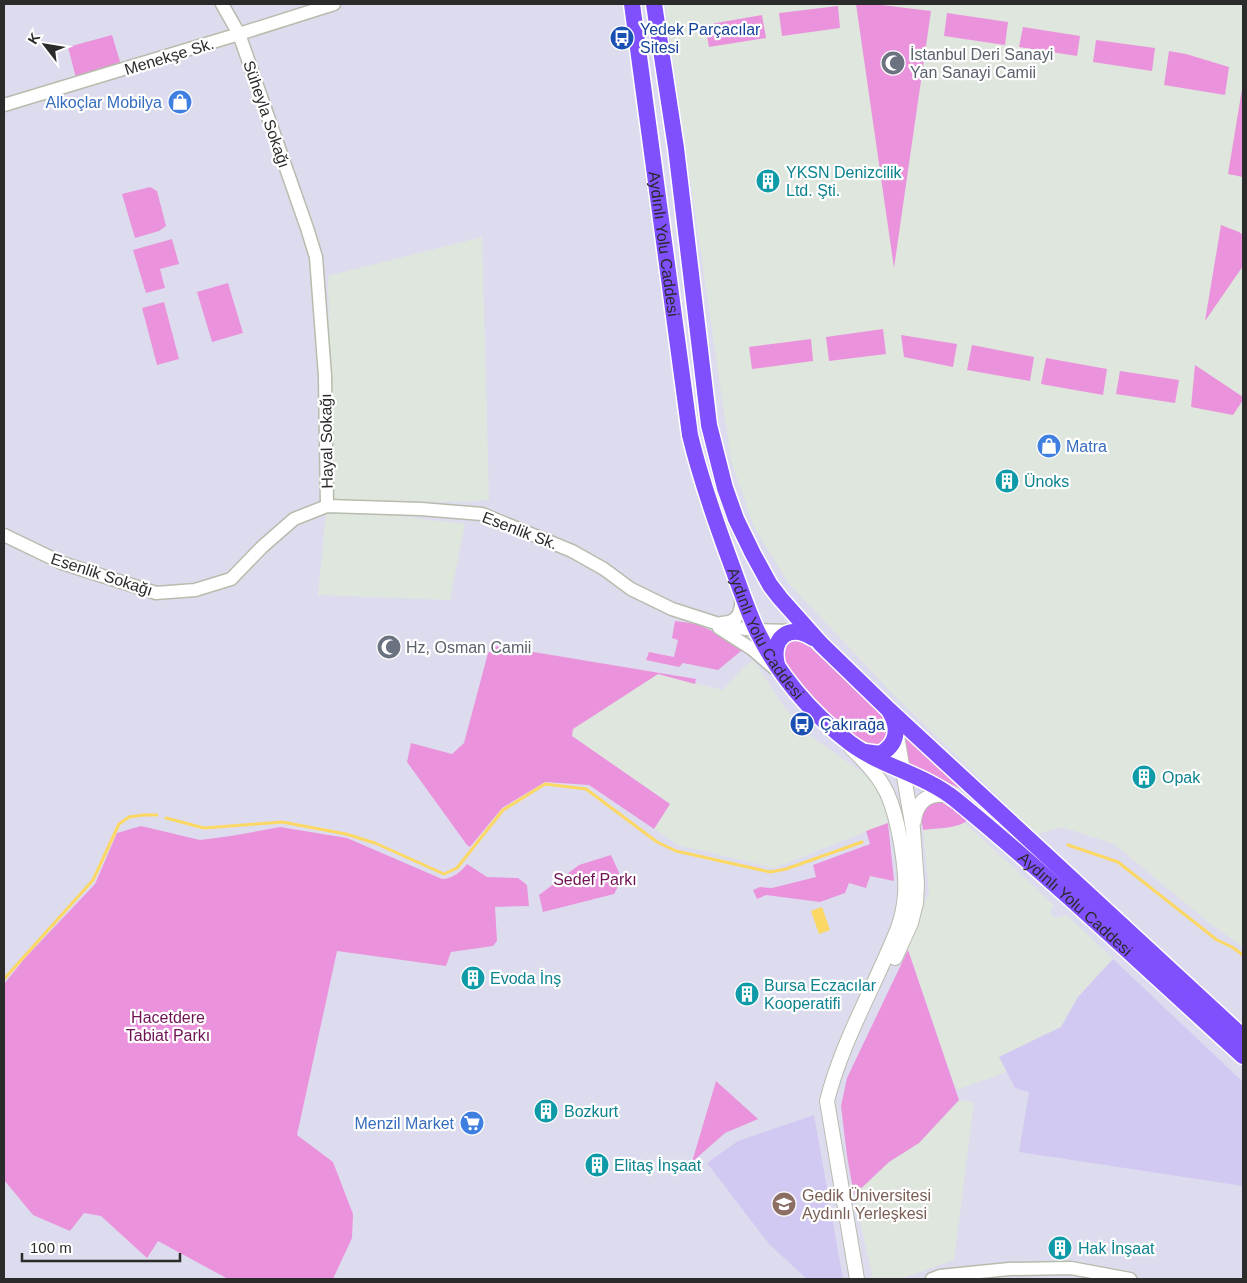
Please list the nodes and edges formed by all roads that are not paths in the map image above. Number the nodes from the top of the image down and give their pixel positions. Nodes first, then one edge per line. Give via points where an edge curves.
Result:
1 (222, 4) edge
2 (334, 4) edge
3 (632, 4) edge
4 (654, 4) edge
5 (239, 34) junction
6 (4, 106) edge
7 (325, 376) joint
8 (328, 506) junction
9 (4, 535) edge
10 (741, 591) junction
11 (695, 616) junction
12 (714, 622) junction
13 (756, 630) junction
14 (794, 631) junction
15 (821, 644) junction
16 (778, 668) junction
17 (797, 692) junction
18 (889, 710) junction
19 (818, 715) junction
20 (896, 730) junction
21 (862, 751) junction
22 (904, 771) junction
23 (954, 798) junction
24 (913, 829) junction
25 (855, 1027) junction
26 (1243, 1037) edge
27 (1243, 1056) edge
28 (857, 1279) edge
29 (932, 1279) edge
30 (1130, 1279) edge

1 - 5 street, Süheyla Sokağı
2 - 5 street, Menekşe Sk.
3 - 10 main road, Aydınlı Yolu Caddesi via 690,435 709,504
4 - 15 main road, Aydınlı Yolu Caddesi via 716,454 736,519 770,585
5 - 6 street, Menekşe Sk.
5 - 7 street, Süheyla Sokağı via 316,257
7 - 8 street, Hayal Sokağı
8 - 9 street, Esenlik Sokağı via 294,519 231,579 195,590 156,593 62,564
8 - 11 street, Esenlik Sk. via 482,514 572,551 660,604
10 - 12 street via 742,607 735,620
10 - 13 main road, Aydınlı Yolu Caddesi
11 - 12 street, Esenlik Sk.
11 - 17 street, Esenlik Sk. via 752,648
12 - 13 street, Esenlik Sk.
13 - 14 street, Esenlik Sk.
13 - 16 main road, Aydınlı Yolu Caddesi
14 - 15 main road
14 - 16 main road via 785,634 775,647
15 - 18 main road, Aydınlı Yolu Caddesi
16 - 17 main road, Aydınlı Yolu Caddesi
17 - 19 main road, Aydınlı Yolu Caddesi
18 - 20 main road
18 - 26 main road, Aydınlı Yolu Caddesi
19 - 21 main road, Aydınlı Yolu Caddesi
19 - 25 main road via 873,771 896,818 902,847 906,892 904,911
20 - 21 main road via 895,739 887,750 880,754
20 - 22 main road
21 - 22 main road, Aydınlı Yolu Caddesi
22 - 23 main road, Aydınlı Yolu Caddesi
22 - 24 main road
23 - 24 main road via 942,794 920,803
23 - 27 main road, Aydınlı Yolu Caddesi via 1068,896
24 - 25 main road via 917,884 911,922 895,958
25 - 28 main road via 832,1079 827,1101
29 - 30 street via 1009,1269 1061,1268

